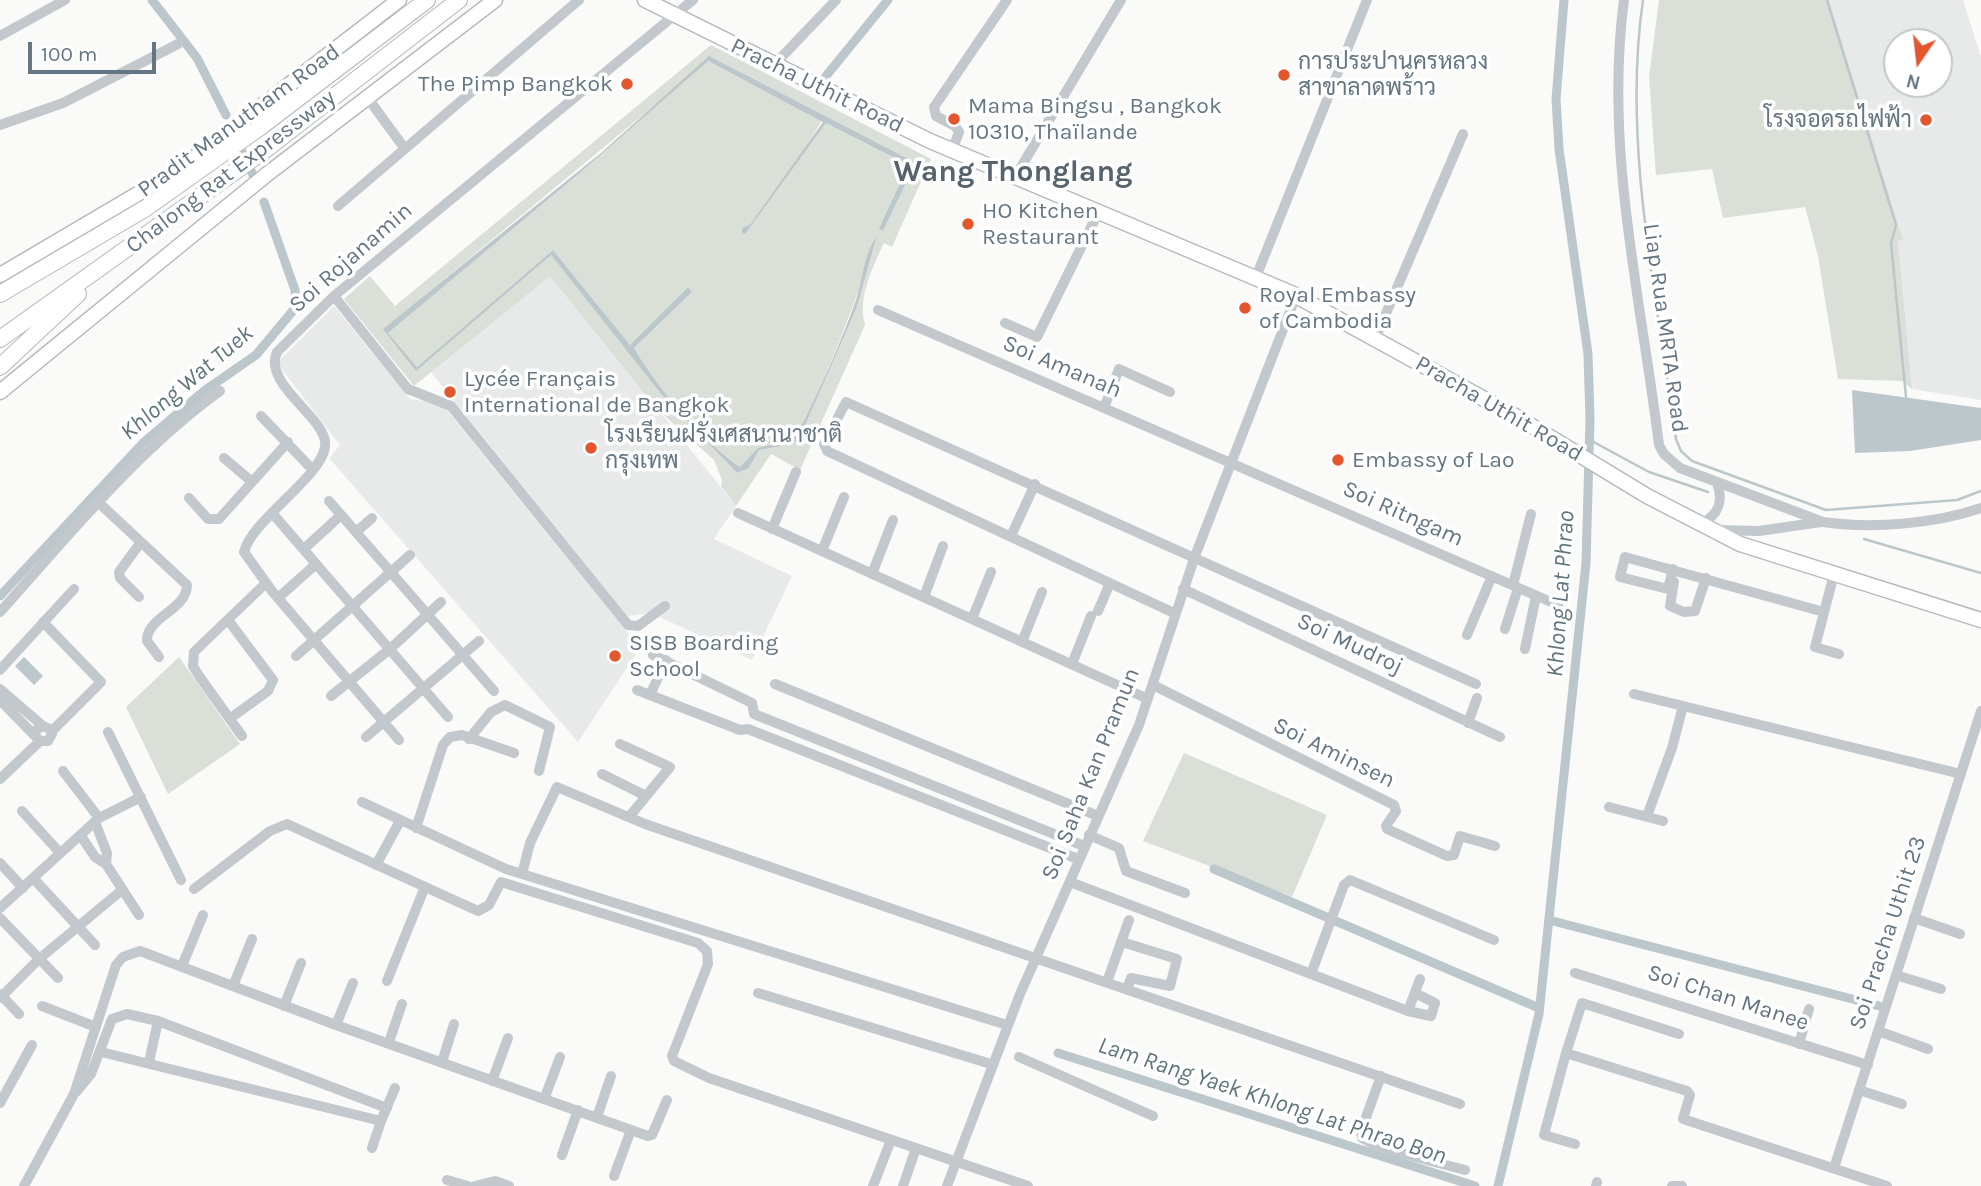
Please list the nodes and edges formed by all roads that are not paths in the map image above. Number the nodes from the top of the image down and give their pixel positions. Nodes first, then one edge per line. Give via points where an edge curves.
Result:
1 (65, 0) edge
2 (399, 0) edge
3 (427, 0) edge
4 (459, 0) edge
5 (495, 0) edge
6 (579, 0) edge
7 (645, 0) edge
8 (693, 0) edge
9 (836, 0) edge
10 (1007, 0) edge
11 (1121, 0) edge
12 (1367, 0) edge
13 (1624, 0) edge
14 (51, 4) edge
15 (480, 7) edge
16 (674, 15) junction
17 (0, 36) edge
18 (178, 44) dead end
19 (775, 64) junction
20 (366, 97) junction
21 (0, 125) edge
22 (1463, 134) dead end
23 (405, 149) junction
24 (952, 151) junction
25 (1015, 177) junction
26 (338, 206) dead end
27 (1099, 211) junction
28 (0, 275) edge
29 (1256, 277) junction
30 (90, 278) junction
31 (0, 294) edge
32 (334, 296) junction
33 (1296, 296) junction
34 (878, 310) dead end
35 (1005, 323) dead end
36 (0, 339) edge
37 (1375, 339) junction
38 (0, 367) edge
39 (0, 391) edge
40 (220, 391) dead end
41 (1170, 392) dead end
42 (1104, 408) junction
43 (261, 416) dead end
44 (288, 442) junction
45 (224, 458) dead end
46 (1230, 462) junction
47 (313, 469) junction
48 (796, 472) dead end
49 (252, 482) junction
50 (1717, 483) junction
51 (1035, 484) junction
52 (844, 497) dead end
53 (189, 498) dead end
54 (329, 501) dead end
55 (98, 502) junction
56 (1981, 508) edge
57 (738, 513) dead end
58 (273, 514) junction
59 (1531, 514) dead end
60 (341, 515) junction
61 (372, 518) dead end
62 (893, 520) dead end
63 (1823, 522) junction
64 (1707, 527) junction
65 (772, 529) junction
66 (356, 532) junction
67 (1011, 536) junction
68 (141, 542) junction
69 (943, 546) dead end
70 (305, 548) junction
71 (822, 551) junction
72 (410, 555) dead end
73 (1195, 556) junction
74 (316, 564) junction
75 (1675, 570) junction
76 (991, 572) dead end
77 (392, 573) junction
78 (872, 574) junction
79 (1835, 574) junction
80 (1492, 576) junction
81 (1706, 578) junction
82 (266, 583) junction
83 (1110, 583) junction
84 (1516, 586) junction
85 (74, 589) dead end
86 (1183, 589) junction
87 (1042, 592) dead end
88 (1536, 596) junction
89 (139, 597) dead end
90 (924, 597) junction
91 (278, 598) junction
92 (441, 602) dead end
93 (1558, 605) dead end
94 (665, 606) dead end
95 (353, 607) junction
96 (0, 612) edge
97 (1824, 612) junction
98 (1174, 613) junction
99 (429, 615) junction
100 (972, 619) junction
101 (228, 620) junction
102 (1981, 620) edge
103 (43, 622) junction
104 (1505, 629) dead end
105 (1467, 635) dead end
106 (313, 641) junction
107 (479, 641) dead end
108 (1022, 642) junction
109 (390, 649) junction
110 (1525, 649) dead end
111 (653, 654) dead end
112 (1839, 654) dead end
113 (463, 655) junction
114 (296, 656) dead end
115 (159, 657) dead end
116 (666, 660) junction
117 (1072, 664) junction
118 (0, 670) edge
119 (349, 683) junction
120 (775, 684) dead end
121 (1476, 684) dead end
122 (1153, 685) junction
123 (423, 688) junction
124 (0, 689) edge
125 (637, 690) dead end
126 (495, 691) dead end
127 (1634, 694) dead end
128 (650, 695) junction
129 (331, 696) dead end
130 (1478, 698) dead end
131 (1148, 699) junction
132 (0, 700) edge
133 (1683, 706) junction
134 (1981, 711) edge
135 (754, 714) junction
136 (232, 717) junction
137 (448, 717) dead end
138 (384, 722) junction
139 (1468, 723) junction
140 (48, 729) junction
141 (748, 729) junction
142 (108, 732) dead end
143 (242, 736) dead end
144 (366, 737) dead end
145 (1500, 737) dead end
146 (38, 738) junction
147 (469, 738) junction
148 (399, 740) dead end
149 (620, 744) dead end
150 (514, 753) dead end
151 (856, 754) junction
152 (852, 769) junction
153 (63, 771) dead end
154 (539, 771) dead end
155 (602, 774) dead end
156 (1961, 774) junction
157 (0, 779) edge
158 (646, 796) junction
159 (141, 797) junction
160 (971, 800) junction
161 (362, 802) dead end
162 (1609, 807) dead end
163 (22, 811) dead end
164 (966, 813) junction
165 (1098, 816) junction
166 (1647, 816) junction
167 (629, 817) junction
168 (97, 820) junction
169 (400, 821) junction
170 (1663, 821) dead end
171 (1037, 827) junction
172 (416, 828) junction
173 (81, 836) junction
174 (1032, 840) junction
175 (1086, 840) junction
176 (1495, 846) dead end
177 (60, 853) junction
178 (1078, 859) junction
179 (0, 863) edge
180 (106, 864) junction
181 (376, 865) junction
182 (506, 869) junction
183 (522, 874) junction
184 (34, 878) junction
185 (181, 880) dead end
186 (501, 882) junction
187 (1070, 882) junction
188 (23, 888) junction
189 (194, 889) dead end
190 (425, 889) junction
191 (122, 890) junction
192 (1185, 893) dead end
193 (0, 908) edge
194 (139, 915) dead end
195 (202, 915) dead end
196 (0, 918) edge
197 (1914, 918) junction
198 (1129, 920) dead end
199 (78, 926) junction
200 (1961, 934) dead end
201 (252, 939) dead end
202 (1494, 940) dead end
203 (1122, 942) junction
204 (95, 945) dead end
205 (1037, 958) junction
206 (40, 959) junction
207 (301, 963) dead end
208 (182, 966) junction
209 (1575, 973) dead end
210 (1311, 974) junction
211 (1896, 975) junction
212 (58, 978) dead end
213 (1420, 979) dead end
214 (387, 981) dead end
215 (1107, 982) junction
216 (353, 983) dead end
217 (233, 986) junction
218 (1127, 989) junction
219 (1941, 989) dead end
220 (758, 993) dead end
221 (1415, 993) junction
222 (1, 996) edge
223 (402, 1004) dead end
224 (41, 1006) dead end
225 (284, 1006) junction
226 (1809, 1009) dead end
227 (1408, 1011) junction
228 (19, 1014) dead end
229 (158, 1021) junction
230 (454, 1024) dead end
231 (336, 1025) junction
232 (1007, 1025) junction
233 (96, 1027) junction
234 (1878, 1031) junction
235 (1679, 1034) dead end
236 (509, 1038) dead end
237 (389, 1042) junction
238 (1799, 1044) junction
239 (32, 1045) dead end
240 (1928, 1049) dead end
241 (101, 1052) junction
242 (1566, 1054) junction
243 (560, 1057) dead end
244 (1018, 1057) dead end
245 (149, 1062) junction
246 (442, 1062) junction
247 (991, 1065) junction
248 (1868, 1065) junction
249 (611, 1076) dead end
250 (1381, 1076) junction
251 (492, 1081) junction
252 (395, 1088) dead end
253 (1859, 1090) junction
254 (74, 1094) junction
255 (545, 1097) junction
256 (667, 1100) dead end
257 (0, 1103) edge
258 (1460, 1104) dead end
259 (1902, 1104) dead end
260 (387, 1108) junction
261 (578, 1110) junction
262 (1153, 1116) dead end
263 (597, 1117) junction
264 (381, 1121) junction
265 (631, 1130) junction
266 (891, 1140) junction
267 (1576, 1144) dead end
268 (372, 1148) dead end
269 (916, 1148) junction
270 (562, 1155) dead end
271 (956, 1162) junction
272 (1834, 1167) junction
273 (1465, 1170) dead end
274 (614, 1176) dead end
275 (447, 1180) dead end
276 (24, 1186) edge
277 (468, 1186) edge
278 (475, 1186) edge
279 (509, 1186) edge
280 (873, 1186) edge
281 (903, 1186) edge
282 (947, 1186) edge
283 (1028, 1186) edge
284 (1672, 1186) edge
285 (1682, 1186) edge
286 (1887, 1186) edge

1 - 14 street
2 - 28 main road, Pradit Manutham Road via 180,169
3 - 31 highway, Chalong Rat Expressway via 146,208
4 - 30 highway, Chalong Rat Expressway
5 - 15 main road
6 - 23 street
7 - 16 main road, Pracha Uthit Road
8 - 16 street, Soi Rojanamin
9 - 19 street
10 - 24 street via 934,107 936,116 958,132
11 - 25 street
12 - 29 street
13 - 50 street, Liap Rua MRTA Road via 1619,131 1659,445 1680,468
14 - 17 street
15 - 20 main road
16 - 19 main road, Pracha Uthit Road
16 - 32 street, Soi Rojanamin
18 - 21 street via 63,103
19 - 24 main road, Pracha Uthit Road
20 - 23 street
20 - 39 main road
22 - 37 street
23 - 26 street
24 - 25 main road, Pracha Uthit Road
25 - 27 main road, Pracha Uthit Road
27 - 29 main road, Pracha Uthit Road
27 - 35 street via 1037,337
29 - 33 main road, Pracha Uthit Road
30 - 36 highway, Chalong Rat Expressway
30 - 38 highway
32 - 47 street, Soi Rojanamin via 274,359 274,369 324,436 322,457
32 - 94 street via 408,389 452,406 628,625 638,626
33 - 37 main road, Pracha Uthit Road
33 - 46 street, Soi Saha Kan Pramun
34 - 42 street, Soi Amanah
37 - 64 main road, Pracha Uthit Road
40 - 55 street via 191,412
41 - 42 street via 1119,369
42 - 46 street, Soi Amanah
43 - 44 street
44 - 47 street
44 - 49 street
45 - 49 street
46 - 73 street, Soi Saha Kan Pramun
46 - 80 street, Soi Ritngam
47 - 58 street, Soi Rojanamin
48 - 65 street
49 - 53 street via 214,521
50 - 63 street, Liap Rua MRTA Road
50 - 64 street via 1721,496
51 - 67 street
51 - 67 street via 848,401 824,444 827,451
51 - 73 street
52 - 71 street
54 - 60 street
55 - 68 street
55 - 96 street
56 - 63 street, Liap Rua MRTA Road via 1896,522
57 - 65 street
58 - 70 street
58 - 82 street, Soi Rojanamin via 251,536 244,552
59 - 84 street
60 - 66 street
60 - 70 street
61 - 66 street
62 - 78 street
63 - 64 street via 1759,531
64 - 79 main road, Pracha Uthit Road via 1740,544
65 - 71 street
66 - 77 street
67 - 83 street
68 - 89 street via 119,572
68 - 115 street via 187,585 185,596 148,631 147,642
69 - 90 street
70 - 74 street
71 - 78 street
72 - 77 street
73 - 86 street, Soi Saha Kan Pramun
73 - 121 street
74 - 91 street
74 - 95 street
75 - 75 street via 1668,589 1620,576 1625,557
75 - 81 street
75 - 81 street via 1670,606 1684,612 1695,611
76 - 100 street
77 - 95 street
77 - 99 street
78 - 90 street
79 - 97 street
79 - 102 main road, Pracha Uthit Road
80 - 84 street, Soi Ritngam
80 - 105 street
81 - 97 street
82 - 91 street
82 - 101 street
83 - 98 street
83 - 117 street
84 - 88 street, Soi Ritngam
84 - 104 street
85 - 103 street
86 - 98 street, Soi Saha Kan Pramun
86 - 139 street, Soi Mudroj
87 - 108 street
88 - 93 street, Soi Ritngam
88 - 110 street
90 - 100 street
91 - 106 street
92 - 99 street
95 - 106 street
95 - 109 street
97 - 112 street via 1815,648
98 - 122 street, Soi Saha Kan Pramun
99 - 109 street
99 - 113 street
100 - 108 street
101 - 136 street via 194,652 193,666
101 - 136 street via 273,680 268,691
103 - 118 street
103 - 140 street via 101,682
106 - 114 street
106 - 119 street
107 - 113 street
108 - 117 street
109 - 119 street
109 - 123 street
111 - 116 street
113 - 123 street
113 - 126 street
116 - 128 street
116 - 135 street via 752,703
117 - 131 street
119 - 129 street
119 - 138 street
120 - 165 street
122 - 131 street, Soi Saha Kan Pramun
122 - 176 street, Soi Aminsen via 1394,804 1396,811 1387,829 1447,856 1454,855 1460,836
123 - 137 street
123 - 138 street
124 - 140 street
125 - 128 street
127 - 133 street
128 - 141 street via 740,730
130 - 139 street
131 - 165 street, Soi Saha Kan Pramun
132 - 146 street
133 - 156 street
133 - 166 street
134 - 156 street, Soi Pracha Uthit 23
135 - 141 street
135 - 151 street
136 - 143 street
138 - 144 street
138 - 148 street
139 - 145 street, Soi Mudroj
140 - 146 street via 36,730
141 - 152 street
142 - 159 street
146 - 157 street
147 - 150 street
147 - 154 street via 491,712 505,705 550,727
147 - 172 street via 455,734 443,745
149 - 158 street via 670,767
151 - 152 street
151 - 160 street
152 - 164 street
153 - 168 street
155 - 158 street
156 - 197 street, Soi Pracha Uthit 23
158 - 167 street
159 - 168 street
159 - 185 street
160 - 164 street
160 - 171 street
161 - 169 street
162 - 166 street
163 - 177 street
164 - 174 street
165 - 175 street, Soi Saha Kan Pramun
166 - 170 street
167 - 183 street via 557,787 530,843
167 - 205 street
168 - 173 street
168 - 180 street
169 - 172 street
169 - 181 street
171 - 174 street
171 - 175 street
172 - 182 street
173 - 177 street
173 - 180 street via 95,857
174 - 178 street
175 - 178 street, Soi Saha Kan Pramun
175 - 192 street via 1119,848 1126,871
177 - 184 street
178 - 187 street, Soi Saha Kan Pramun
179 - 188 street
180 - 191 street
181 - 189 street via 287,824 270,831
181 - 190 street
182 - 183 street
182 - 186 street
183 - 232 street
184 - 188 street
184 - 199 street
186 - 190 street via 489,905 478,911
186 - 266 street via 698,943 707,951 708,964 672,1056 674,1061
187 - 205 street, Soi Saha Kan Pramun
187 - 210 street
188 - 193 street
190 - 214 street
191 - 194 street
191 - 199 street
195 - 208 street
196 - 206 street
197 - 200 street
197 - 211 street, Soi Pracha Uthit 23
198 - 203 street
199 - 204 street
199 - 206 street
201 - 217 street
202 - 210 street via 1352,880 1344,885
203 - 215 street
203 - 218 street via 1177,959 1171,985 1131,978
205 - 215 street
205 - 232 street, Soi Saha Kan Pramun
206 - 212 street
206 - 222 street
207 - 225 street
208 - 217 street
208 - 233 street via 140,951 123,957 116,965
209 - 238 street, Soi Chan Manee
210 - 227 street
211 - 219 street
211 - 234 street, Soi Pracha Uthit 23
213 - 221 street
215 - 218 street
216 - 231 street
217 - 225 street
218 - 250 street
220 - 247 street
221 - 227 street
221 - 227 street via 1434,1002 1432,1015
222 - 228 street
223 - 237 street
224 - 233 street
225 - 231 street
226 - 238 street
229 - 241 street via 127,1014 112,1019
229 - 245 street
229 - 260 street
230 - 246 street
231 - 237 street
232 - 247 street, Soi Saha Kan Pramun
233 - 254 street
234 - 240 street
234 - 248 street, Soi Pracha Uthit 23
235 - 242 street via 1582,1003
236 - 251 street
237 - 246 street
238 - 248 street, Soi Chan Manee
239 - 257 street
241 - 245 street
241 - 254 street
242 - 267 street via 1545,1135
242 - 272 street via 1687,1091 1684,1119
243 - 255 street
244 - 262 street
245 - 264 street
246 - 251 street
247 - 271 street, Soi Saha Kan Pramun
248 - 253 street, Soi Pracha Uthit 23
249 - 263 street
250 - 258 street
250 - 273 street via 1360,1132 1362,1138 1378,1147
251 - 255 street
252 - 260 street
253 - 259 street
253 - 272 street, Soi Pracha Uthit 23
254 - 276 street
255 - 261 street
256 - 265 street via 652,1135
260 - 264 street
261 - 263 street
261 - 270 street
263 - 265 street
264 - 268 street
265 - 274 street
266 - 269 street
266 - 280 street
269 - 271 street
269 - 281 street
271 - 282 street, Soi Saha Kan Pramun
271 - 283 street
272 - 286 street
275 - 277 street
278 - 279 street via 495,1181
284 - 285 street

